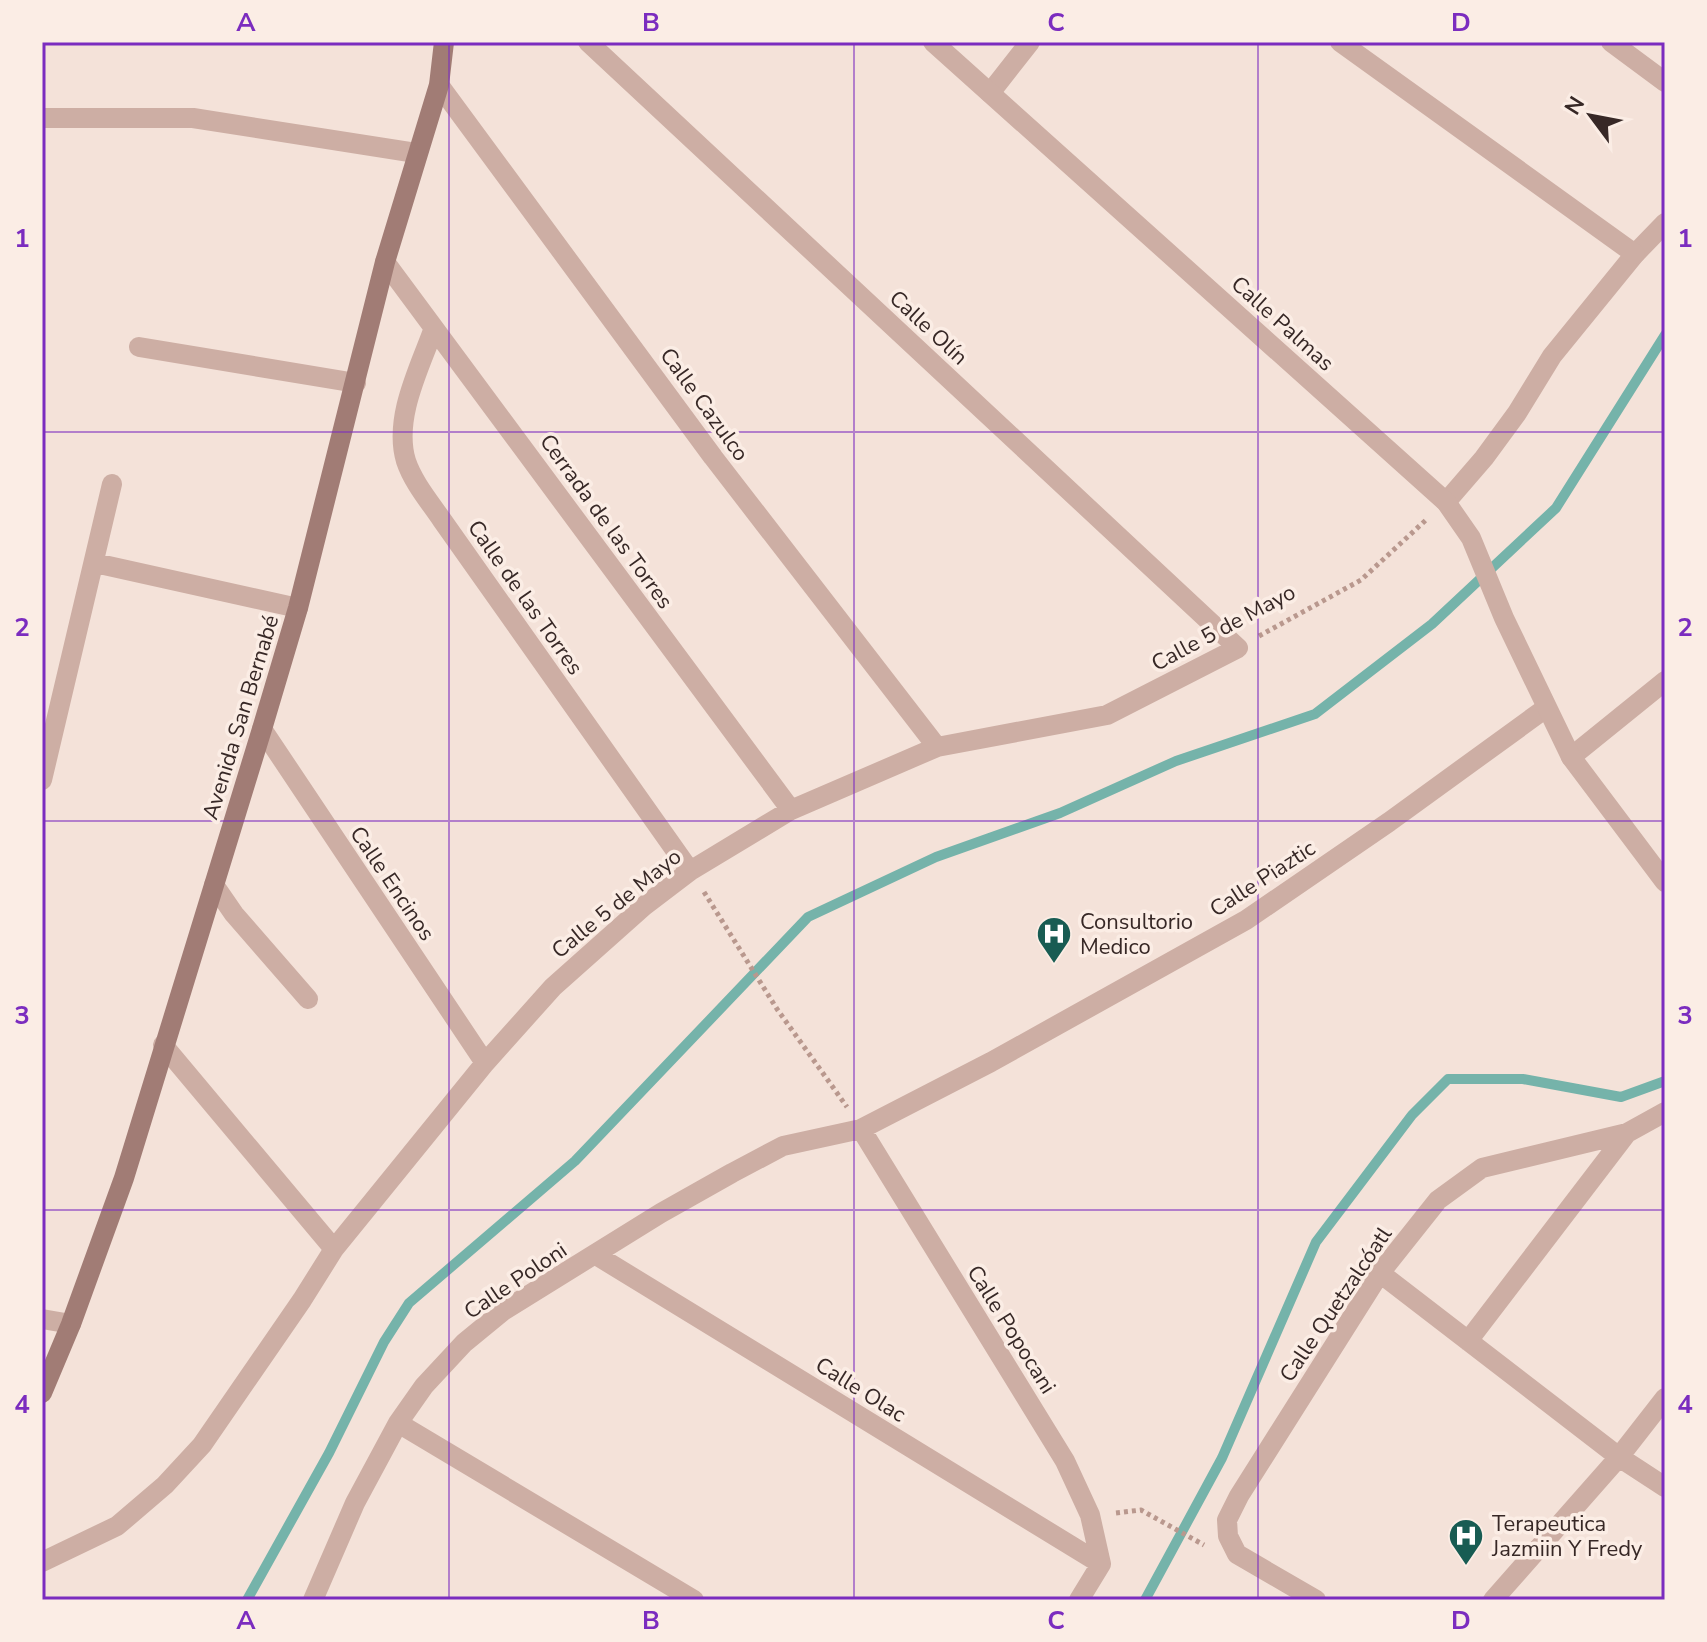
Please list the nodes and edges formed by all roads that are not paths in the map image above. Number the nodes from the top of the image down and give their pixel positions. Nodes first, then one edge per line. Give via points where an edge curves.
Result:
1 (444, 42) edge
2 (588, 42) edge
3 (933, 42) edge
4 (1030, 42) edge
5 (1340, 42) edge
6 (1611, 42) edge
7 (1665, 82) edge
8 (439, 85) junction
9 (990, 93) junction
10 (42, 118) edge
11 (416, 153) junction
12 (1665, 223) edge
13 (1635, 254) junction
14 (385, 262) junction
15 (434, 328) junction
16 (139, 347) dead end
17 (356, 383) junction
18 (112, 484) dead end
19 (1446, 502) junction
20 (95, 563) junction
21 (298, 608) junction
22 (1238, 648) joint
23 (1665, 681) edge
24 (1546, 708) junction
25 (262, 729) junction
26 (937, 747) junction
27 (1571, 757) junction
28 (42, 780) edge
29 (791, 810) junction
30 (690, 871) junction
31 (1665, 882) edge
32 (214, 885) junction
33 (308, 999) dead end
34 (163, 1045) junction
35 (485, 1063) junction
36 (1665, 1112) edge
37 (861, 1129) junction
38 (1627, 1133) junction
39 (334, 1249) junction
40 (596, 1255) junction
41 (1380, 1273) junction
42 (42, 1319) edge
43 (71, 1324) junction
44 (1468, 1341) junction
45 (42, 1393) edge
46 (1665, 1398) edge
47 (398, 1423) junction
48 (1619, 1457) junction
49 (1665, 1487) edge
50 (42, 1562) edge
51 (1101, 1564) junction
52 (313, 1600) edge
53 (694, 1600) edge
54 (1079, 1600) edge
55 (1316, 1600) edge
56 (1493, 1600) edge

1 - 8 main road, Avenida San Bernabé
2 - 22 street, Calle Olín
3 - 9 street, Calle Palmas
4 - 9 street
5 - 13 street
6 - 7 street
8 - 11 main road, Avenida San Bernabé
8 - 26 street, Calle Cazulco via 713,457
9 - 19 street, Calle Palmas
10 - 11 street via 193,118
11 - 14 main road, Avenida San Bernabé
12 - 13 street
13 - 19 street via 1552,356 1517,413
14 - 15 street, Cerrada de las Torres
14 - 17 main road, Avenida San Bernabé
15 - 29 street, Cerrada de las Torres
15 - 30 street, Calle de las Torres via 406,408 403,443 419,487
16 - 17 street
17 - 21 main road, Avenida San Bernabé
18 - 20 street
19 - 24 street, Calle Palmas via 1471,538
20 - 21 street
20 - 28 street
21 - 25 main road, Avenida San Bernabé
22 - 26 street, Calle 5 de Mayo via 1107,715
23 - 27 street
24 - 27 street, Calle Palmas
24 - 37 street, Calle Piaztic via 1246,920
25 - 32 main road, Avenida San Bernabé
25 - 35 street, Calle Encinos
26 - 29 street, Calle 5 de Mayo
27 - 31 street, Calle Palmas
29 - 30 street, Calle 5 de Mayo
30 - 35 street, Calle 5 de Mayo via 553,987
32 - 33 street
32 - 34 main road, Avenida San Bernabé
34 - 39 street
34 - 43 main road, Avenida San Bernabé via 124,1178
35 - 39 street, Calle 5 de Mayo
36 - 38 street, Calle Quetzalcóatl
37 - 40 street, Calle Poloni via 783,1146
37 - 51 street, Calle Popocani via 1065,1461 1090,1515
38 - 41 street, Calle Quetzalcóatl via 1482,1168 1438,1200
38 - 44 street
39 - 50 street, Calle 5 de Mayo via 209,1435 165,1485 117,1526
40 - 47 street, Calle Poloni via 503,1311 464,1343
40 - 51 street, Calle Olac
41 - 44 street
41 - 55 street, Calle Quetzalcóatl via 1227,1520 1237,1554
42 - 43 street
43 - 45 main road, Avenida San Bernabé
44 - 48 street
46 - 48 street
47 - 52 street, Calle Poloni via 355,1503
47 - 53 street
48 - 49 street
48 - 56 street
51 - 54 street

